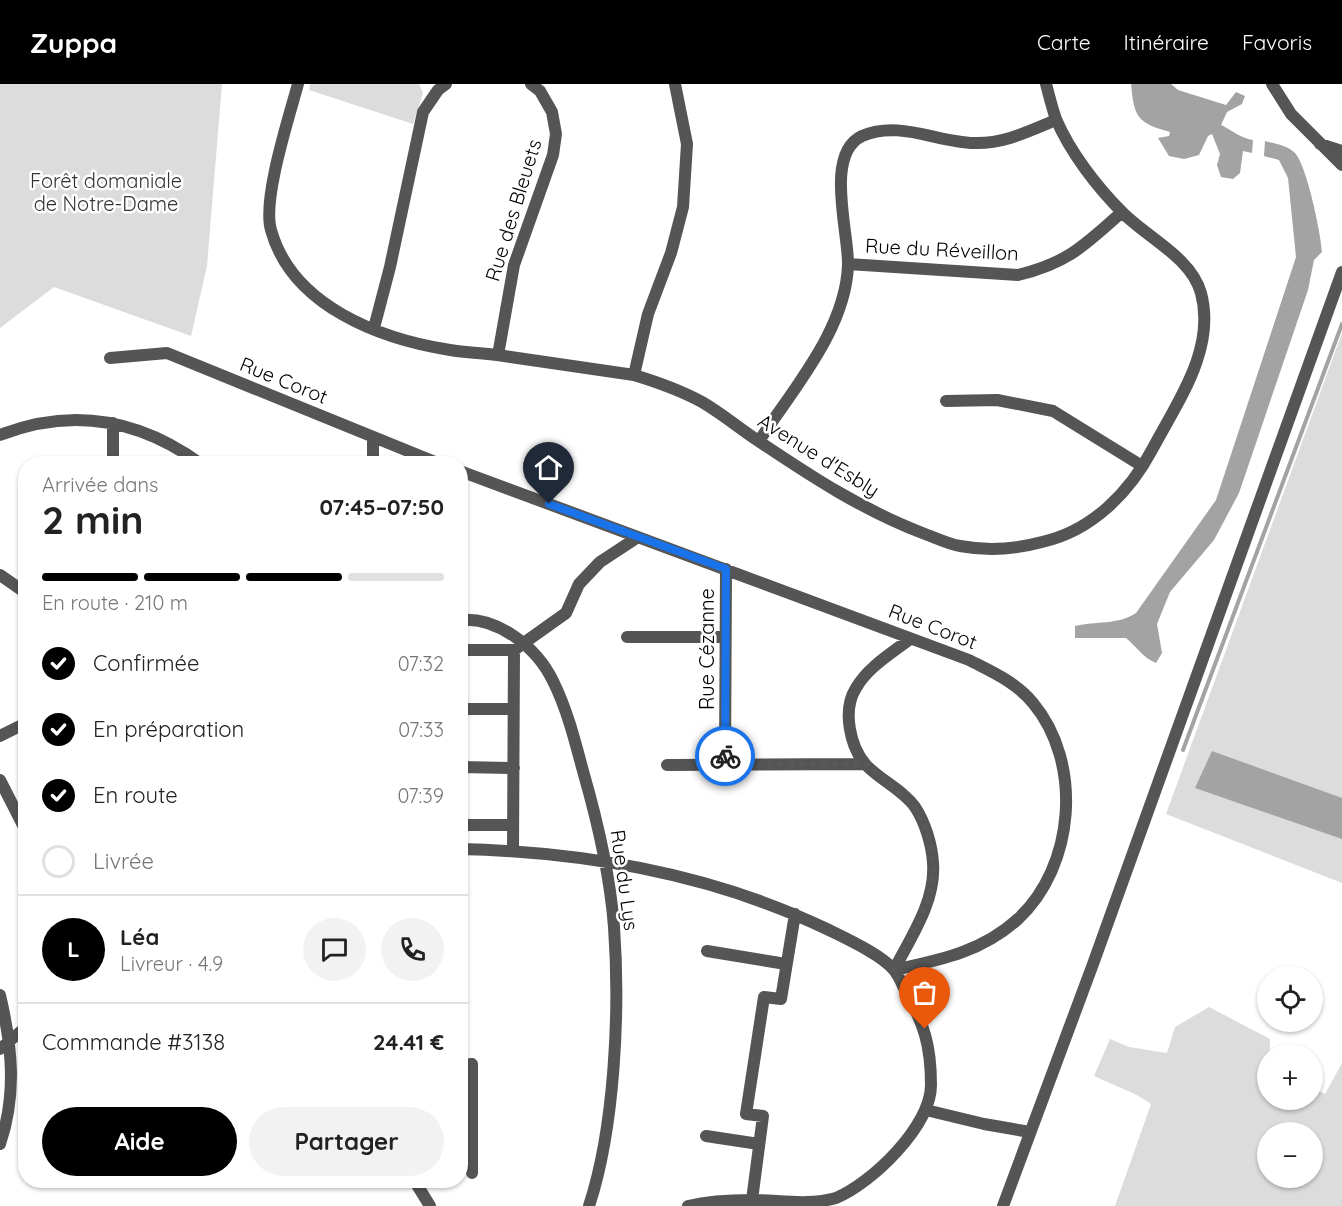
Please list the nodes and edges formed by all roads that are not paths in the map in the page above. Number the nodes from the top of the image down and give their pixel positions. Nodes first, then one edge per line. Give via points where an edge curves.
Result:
1 (298, 84) edge
2 (446, 84) edge
3 (531, 84) edge
4 (675, 84) edge
5 (1046, 84) edge
6 (1272, 84) edge
7 (1056, 120) junction
8 (1319, 143) junction
9 (1342, 151) edge
10 (1342, 165) edge
11 (1122, 212) junction
12 (848, 264) junction
13 (1342, 272) edge
14 (374, 328) junction
15 (498, 355) junction
16 (110, 358) dead end
17 (634, 375) junction
18 (946, 401) dead end
19 (113, 423) junction
20 (0, 435) edge
21 (373, 437) junction
22 (759, 441) junction
23 (113, 456) edge
24 (190, 456) edge
25 (373, 456) edge
26 (420, 456) edge
27 (1142, 466) junction
28 (468, 474) edge
29 (638, 537) junction
30 (726, 569) junction
31 (0, 575) edge
32 (18, 587) edge
33 (468, 619) edge
34 (627, 637) dead end
35 (725, 637) junction
36 (910, 639) junction
37 (519, 647) junction
38 (468, 650) edge
39 (468, 709) edge
40 (513, 709) junction
41 (18, 727) edge
42 (0, 736) edge
43 (866, 764) junction
44 (667, 765) dead end
45 (725, 765) junction
46 (468, 767) edge
47 (514, 768) junction
48 (0, 780) edge
49 (18, 815) edge
50 (468, 825) edge
51 (513, 825) junction
52 (468, 849) edge
53 (513, 850) junction
54 (605, 860) junction
55 (795, 914) junction
56 (707, 951) dead end
57 (786, 964) junction
58 (894, 970) junction
59 (0, 995) edge
60 (18, 1034) edge
61 (10, 1039) junction
62 (0, 1049) edge
63 (468, 1064) edge
64 (926, 1110) junction
65 (1030, 1132) junction
66 (706, 1136) dead end
67 (0, 1144) edge
68 (759, 1144) junction
69 (472, 1173) dead end
70 (419, 1188) edge
71 (752, 1200) junction
72 (801, 1205) edge
73 (430, 1206) edge
74 (589, 1206) edge
75 (688, 1206) edge
76 (1004, 1206) edge

1 - 14 street, Avenue d'Esbly via 272,186 270,229 285,261 310,292 338,313
2 - 14 street via 423,112
3 - 15 street, Rue des Bleuets via 552,112 556,134 553,155 514,265
4 - 17 street via 687,144 683,207 648,315
5 - 7 street, Avenue d'Esbly
6 - 8 street via 1291,114
7 - 11 street, Avenue d'Esbly via 1074,151
7 - 12 street via 1003,142 973,143 895,129 859,138 846,153 840,174
8 - 9 street
8 - 10 street
11 - 12 street, Rue du Réveillon via 1076,253 1044,269 1018,275
11 - 27 street, Avenue d'Esbly via 1192,275 1205,310 1202,347 1194,370
12 - 22 street via 845,299 832,331
13 - 65 street
14 - 15 street, Avenue d'Esbly via 408,341
15 - 17 street, Avenue d'Esbly
16 - 21 street, Rue Corot via 167,353
17 - 22 street, Avenue d'Esbly via 702,402
18 - 27 street via 998,400 1053,411
19 - 20 street via 49,421
19 - 23 street
19 - 24 street via 144,431
21 - 25 street
21 - 26 street, Rue Corot
22 - 27 street, Avenue d'Esbly via 859,506 959,546 1013,549 1064,537 1107,509
28 - 29 street, Rue Corot
29 - 30 street, Rue Corot
29 - 37 street via 600,562 579,584 566,613
30 - 35 street, Rue Cézanne
30 - 36 street, Rue Corot
31 - 32 street
33 - 37 street, Rue du Lys via 495,624
34 - 35 street
35 - 45 street, Rue Cézanne
36 - 43 street via 876,665 855,689 848,720 853,743
36 - 58 street, Rue Corot via 969,660 1007,679 1033,702 1054,738 1067,795 1052,872 1040,895 1018,919 961,955
37 - 38 street
37 - 40 street
37 - 54 street, Rue du Lys via 540,659 572,727
39 - 40 street
40 - 47 street
41 - 42 street
43 - 45 street
43 - 58 street via 914,806 927,832 934,864 930,897
44 - 45 street
46 - 47 street
47 - 51 street
48 - 49 street
50 - 51 street
51 - 53 street
52 - 53 street
53 - 54 street
54 - 55 street via 717,887
54 - 74 street, Rue du Lys via 614,928 614,1052 609,1110
55 - 57 street
55 - 58 street via 857,943
56 - 57 street
57 - 68 street via 781,999 764,997 755,1053 746,1114 763,1116
58 - 64 street via 925,1029 931,1088
59 - 61 street
60 - 61 street
61 - 62 street
61 - 67 street via 11,1096
63 - 69 street via 472,1064
64 - 65 street
64 - 72 street via 891,1158 869,1179 835,1198
65 - 76 street
66 - 68 street
68 - 71 street
70 - 73 street
71 - 72 street
71 - 75 street via 707,1201

